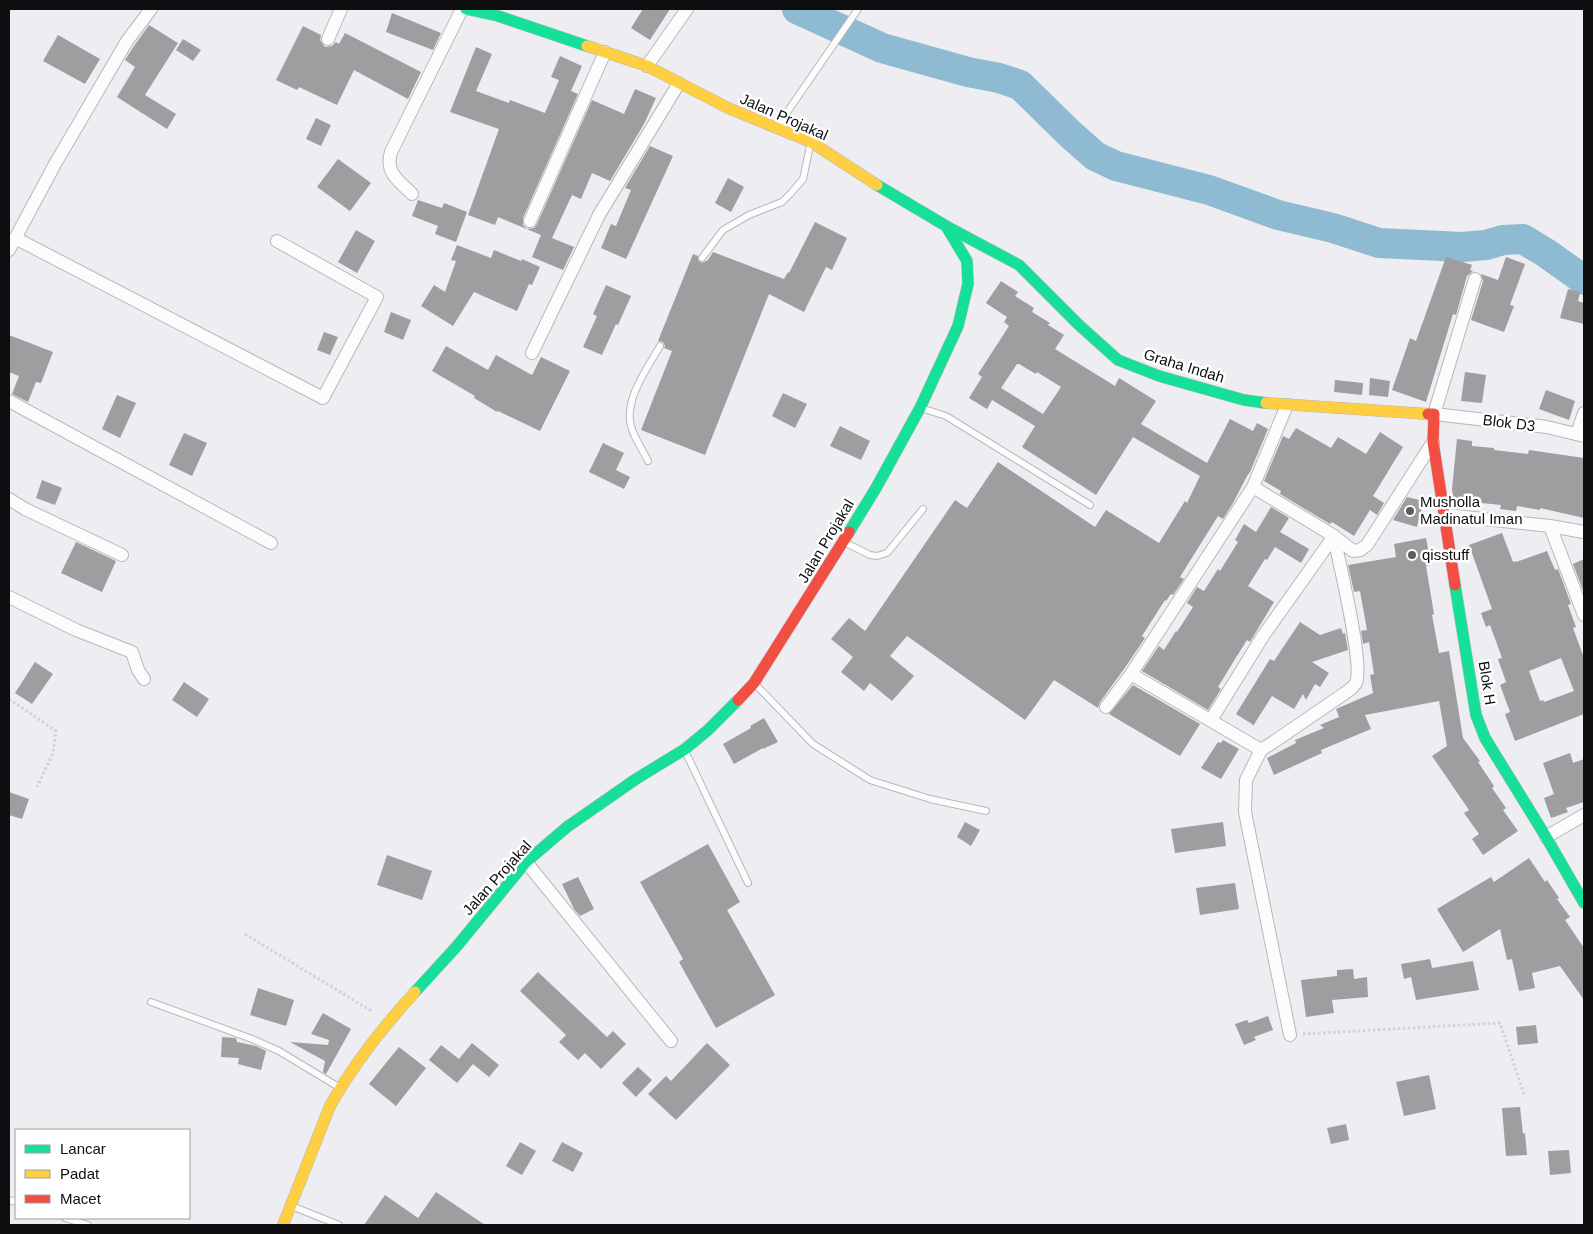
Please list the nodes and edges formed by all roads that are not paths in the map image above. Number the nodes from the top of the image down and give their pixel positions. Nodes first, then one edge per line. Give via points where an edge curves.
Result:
1 (151, 9) edge
2 (341, 9) edge
3 (464, 9) edge
4 (687, 9) edge
5 (858, 9) edge
6 (328, 39) dead end
7 (605, 52) junction
8 (647, 66) junction
9 (679, 83) junction
10 (777, 127) junction
11 (811, 142) junction
12 (412, 194) dead end
13 (530, 221) dead end
14 (946, 226) junction
15 (15, 238) junction
16 (277, 241) dead end
17 (9, 250) edge
18 (702, 258) dead end
19 (1476, 279) dead end
20 (660, 346) dead end
21 (532, 353) dead end
22 (9, 402) edge
23 (1287, 405) junction
24 (920, 408) junction
25 (1584, 413) edge
26 (1434, 414) junction
27 (1581, 435) edge
28 (1433, 442) junction
29 (648, 462) dead end
30 (1253, 487) junction
31 (9, 499) edge
32 (1090, 505) dead end
33 (923, 509) dead end
34 (1446, 515) junction
35 (1550, 526) junction
36 (1584, 532) edge
37 (1334, 536) junction
38 (843, 542) junction
39 (271, 543) dead end
40 (122, 555) dead end
41 (9, 597) edge
42 (1584, 615) edge
43 (1131, 674) junction
44 (144, 679) dead end
45 (754, 683) junction
46 (1106, 707) dead end
47 (1210, 720) junction
48 (684, 749) junction
49 (1260, 750) junction
50 (986, 811) dead end
51 (1584, 815) edge
52 (1546, 837) junction
53 (526, 862) junction
54 (748, 883) dead end
55 (1584, 903) edge
56 (151, 1002) dead end
57 (1290, 1035) road end
58 (671, 1041) dead end
59 (340, 1088) junction
60 (290, 1205) junction
61 (68, 1219) edge
62 (88, 1225) edge
63 (282, 1225) edge
64 (339, 1225) edge

1 - 15 street via 127,41 54,164
2 - 6 street
3 - 7 main road, Jalan Projakal via 498,16
3 - 12 street via 391,152 388,163 393,174
4 - 8 street
5 - 10 lane
7 - 8 main road, Jalan Projakal
7 - 13 street
8 - 9 main road, Jalan Projakal
9 - 10 main road, Jalan Projakal via 728,108
9 - 21 street via 599,215
10 - 11 main road, Jalan Projakal
11 - 14 main road, Jalan Projakal
11 - 18 lane via 803,179 791,194 782,202 723,230
14 - 23 main road, Graha Indah via 1019,265 1118,360 1158,376 1244,400
14 - 24 main road, Jalan Projakal via 967,261 968,284 958,326
15 - 16 street via 323,398 377,297
15 - 17 street
19 - 26 street
20 - 29 lane via 632,397 629,411 631,427
22 - 39 street
23 - 26 main road, Graha Indah
23 - 30 street
24 - 32 lane via 946,416
24 - 38 main road, Jalan Projakal
25 - 27 street
26 - 27 street, Blok D3 via 1547,427
26 - 28 main road
28 - 34 main road, Blok H
28 - 37 street via 1367,545 1353,551
30 - 37 street
30 - 43 street
31 - 40 street
33 - 38 lane via 887,553 870,555
34 - 35 street
34 - 52 main road, Blok H via 1476,715 1485,738
35 - 36 street
35 - 42 street
37 - 47 street via 1263,636
37 - 49 street via 1355,643 1356,684
38 - 45 main road, Jalan Projakal
41 - 44 street via 76,630 132,652
43 - 46 street
43 - 47 street
45 - 48 main road, Jalan Projakal via 708,730
45 - 50 lane via 813,744 870,780 930,799
47 - 49 street
48 - 53 main road, Jalan Projakal via 567,827
48 - 54 lane
49 - 57 street via 1246,780 1245,812
51 - 52 street
52 - 55 main road, Blok H
53 - 58 street
53 - 59 main road, Jalan Projakal via 457,946 388,1022
56 - 59 lane via 279,1051
59 - 60 main road, Jalan Projakal
60 - 63 main road, Jalan Projakal
60 - 64 lane
61 - 62 lane

